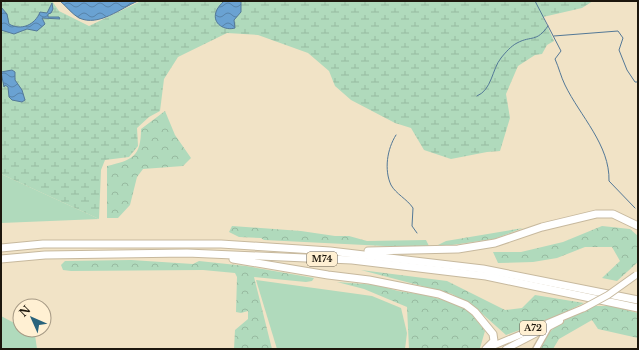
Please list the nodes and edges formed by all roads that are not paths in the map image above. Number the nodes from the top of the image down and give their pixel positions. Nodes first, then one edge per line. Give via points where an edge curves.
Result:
1 (638, 226) edge
2 (1, 248) edge
3 (337, 252) junction
4 (202, 253) junction
5 (1, 259) edge
6 (637, 274) edge
7 (638, 300) edge
8 (638, 308) edge
9 (568, 316) junction
10 (548, 328) junction
11 (541, 332) junction
12 (493, 334) junction
13 (500, 343) junction
14 (486, 349) edge
15 (506, 349) edge
16 (536, 349) edge

1 - 3 highway, M74 via 613,214 604,213 542,227 495,243 458,249
2 - 3 highway, M74 via 43,244 221,244
3 - 7 highway, M74 via 483,269
4 - 5 highway, M74 via 45,255
4 - 8 highway, M74 via 352,260 486,276
4 - 12 highway, M74 via 439,294 466,305
6 - 9 main road, A72, bridge via 608,295
9 - 10 main road, A72
9 - 13 main road, A72
10 - 11 main road, A72
10 - 16 street
11 - 13 main road, A72 via 505,346
11 - 15 main road, A72
12 - 13 highway, M74
12 - 14 highway via 494,341
13 - 14 main road, A72

